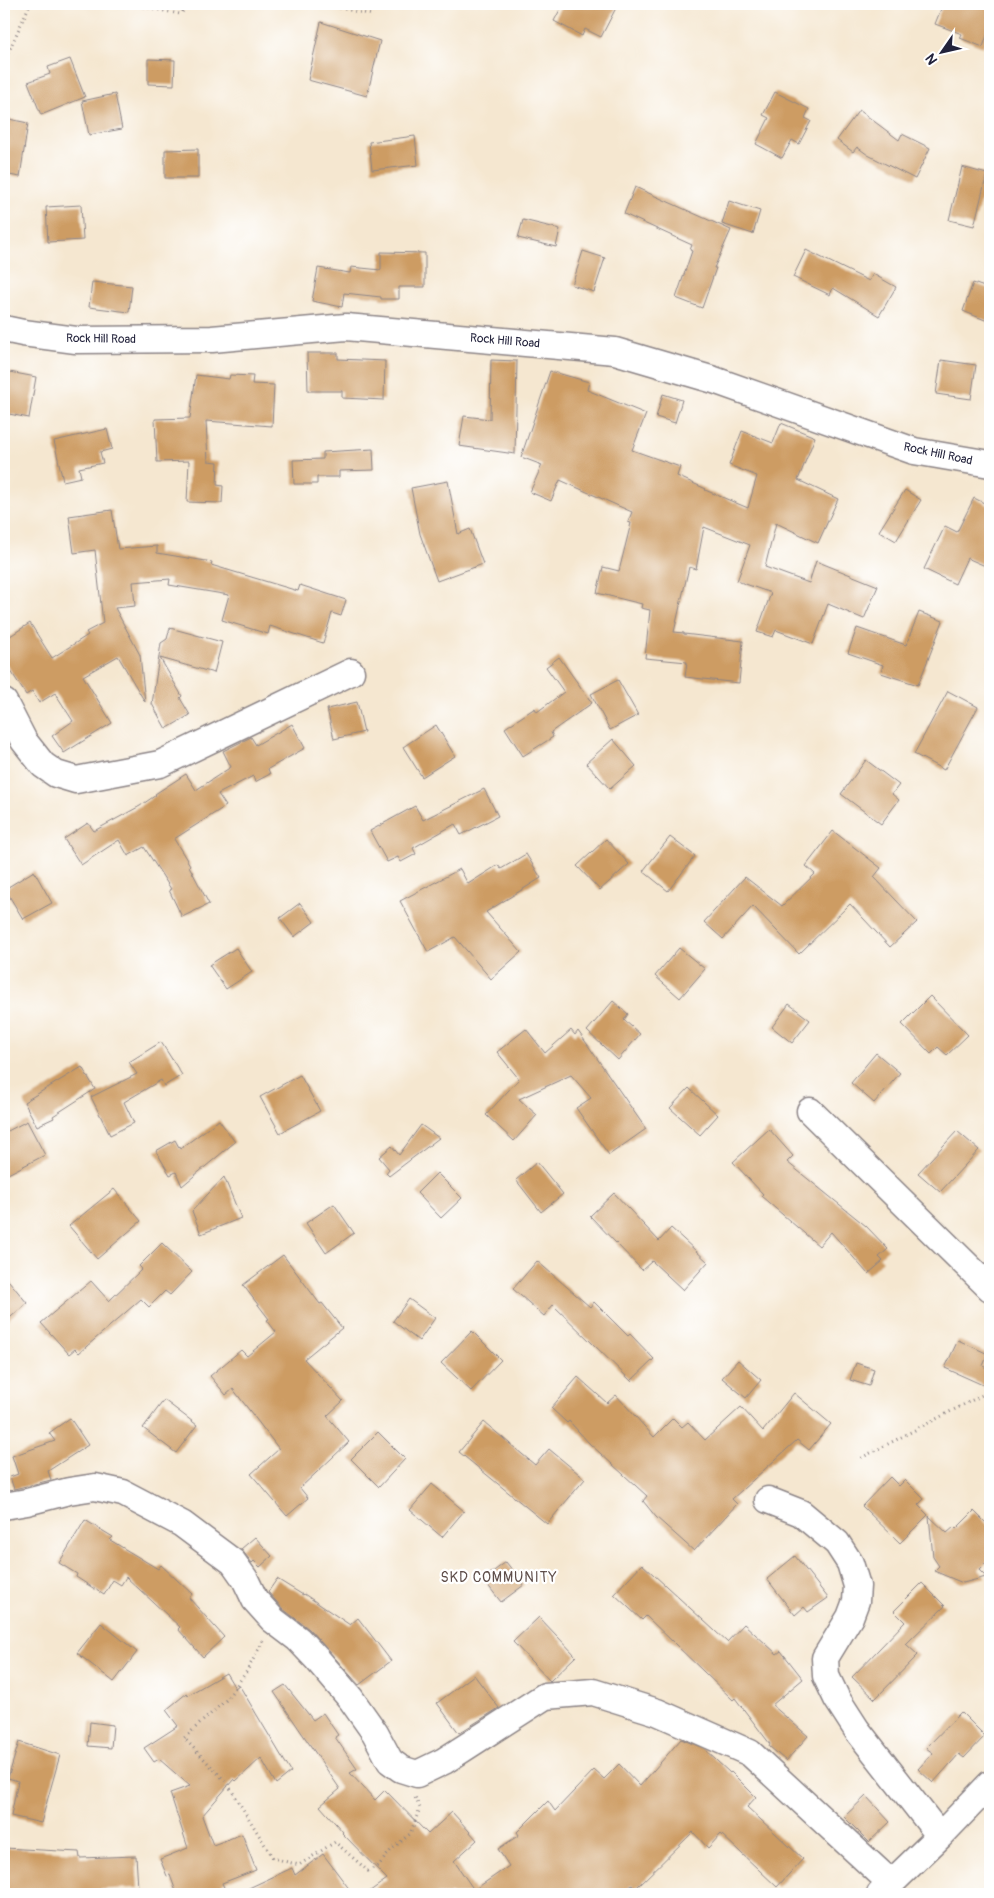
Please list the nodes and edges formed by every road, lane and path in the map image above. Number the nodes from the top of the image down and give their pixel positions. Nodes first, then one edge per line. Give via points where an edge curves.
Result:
1 (30, 4) edge
2 (129, 4) edge
3 (190, 4) edge
4 (320, 4) edge
5 (372, 15) dead end
6 (4, 62) edge
7 (4, 329) edge
8 (990, 464) edge
9 (350, 672) dead end
10 (4, 702) edge
11 (810, 1111) dead end
12 (990, 1288) edge
13 (990, 1391) edge
14 (861, 1458) dead end
15 (768, 1500) dead end
16 (4, 1506) edge
17 (273, 1620) junction
18 (401, 1769) junction
19 (990, 1784) edge
20 (940, 1836) junction
21 (885, 1889) edge

1 - 6 path
2 - 3 path via 180,14
4 - 5 path
7 - 8 street, Rock Hill Road via 76,340 212,340 346,327 615,351 714,380 914,451
9 - 10 street via 160,764 76,780 43,766 24,741
11 - 12 street
13 - 14 path
15 - 20 street via 801,1513 837,1543 850,1563 857,1586 856,1601 825,1658 826,1676 857,1730
16 - 17 street via 95,1486 123,1493 182,1524 233,1562 246,1579 255,1600
17 - 18 street via 317,1659 351,1699 390,1761
17 - 18 path via 247,1671 226,1700 184,1738 227,1783 273,1858 299,1865 335,1842 368,1871 379,1865 410,1834 420,1808
18 - 21 street via 417,1774 444,1762 545,1696 593,1692 657,1712 750,1753
19 - 20 street
20 - 21 street

